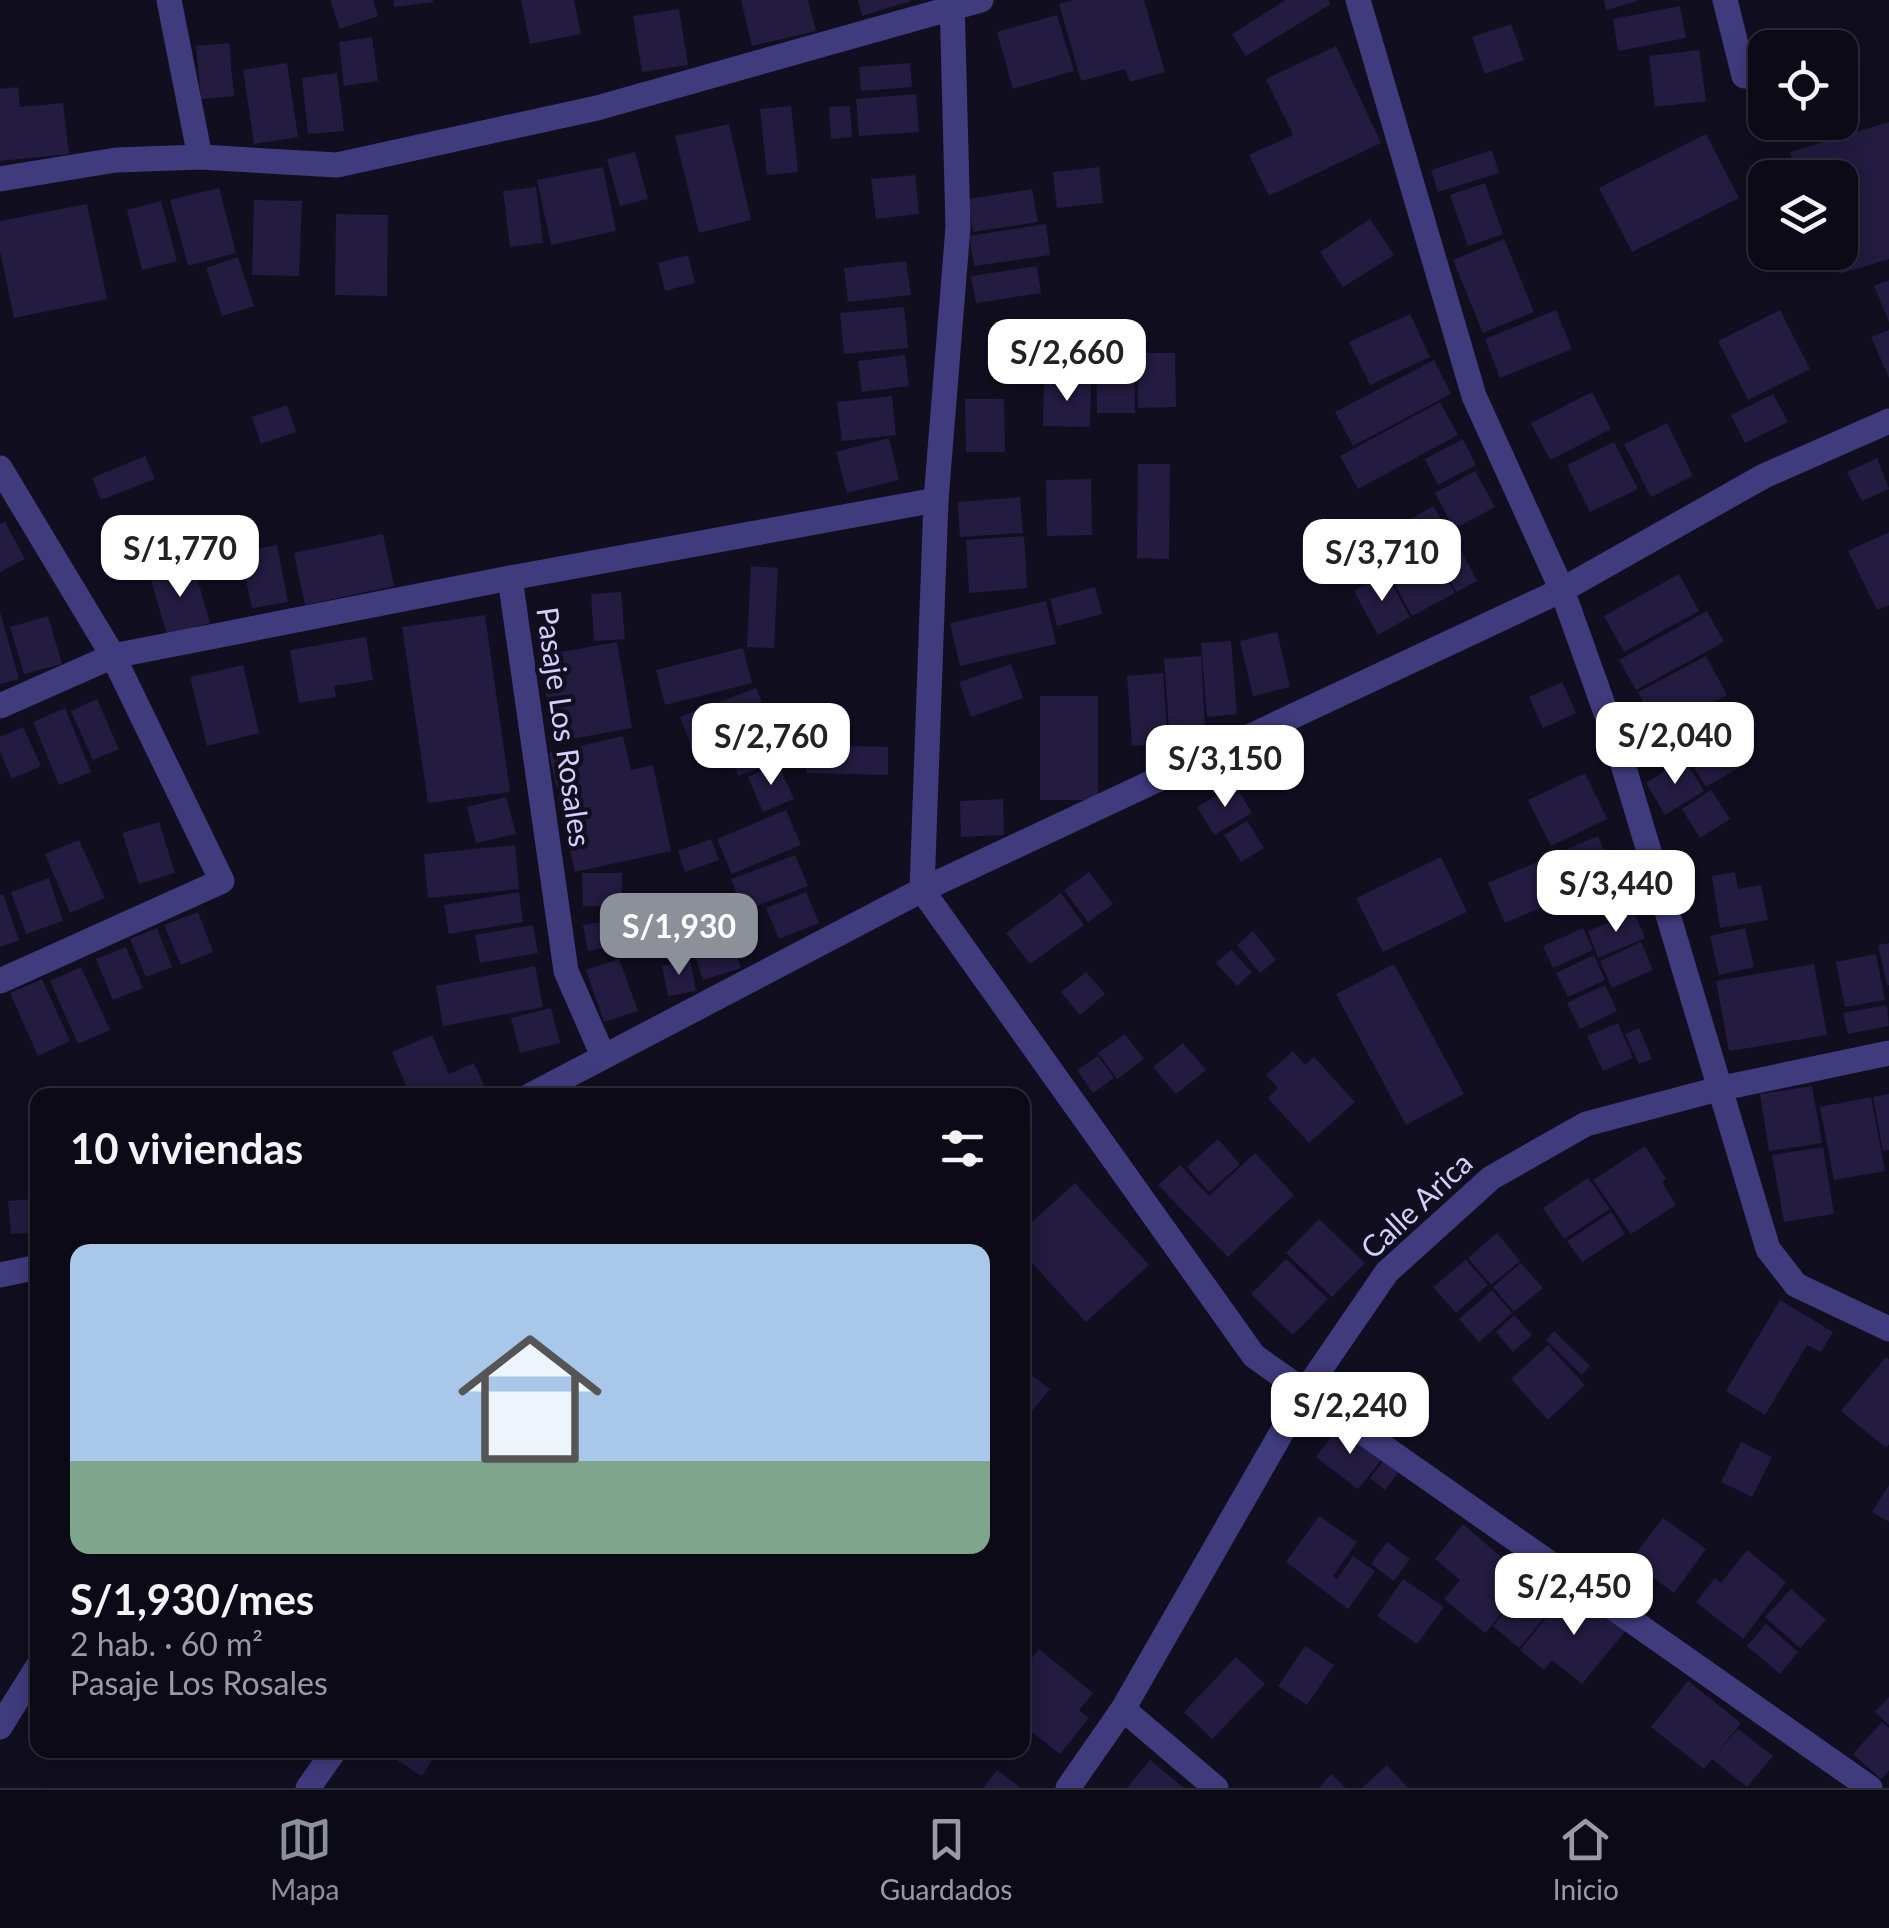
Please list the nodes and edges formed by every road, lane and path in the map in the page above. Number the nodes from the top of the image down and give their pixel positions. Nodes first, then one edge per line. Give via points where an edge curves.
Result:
1 (169, 0) edge
2 (981, 0) edge
3 (1358, 0) edge
4 (1724, 0) edge
5 (952, 5) edge
6 (1744, 76) dead end
7 (200, 157) junction
8 (0, 179) edge
9 (1889, 421) edge
10 (0, 468) edge
11 (936, 500) junction
12 (510, 578) junction
13 (1562, 590) junction
14 (113, 656) junction
15 (0, 706) edge
16 (922, 890) junction
17 (0, 981) edge
18 (1889, 1053) edge
19 (603, 1056) junction
20 (544, 1088) edge
21 (1718, 1089) junction
22 (30, 1268) edge
23 (0, 1274) edge
24 (1889, 1329) edge
25 (1306, 1390) junction
26 (30, 1679) edge
27 (1123, 1710) junction
28 (0, 1726) edge
29 (329, 1758) edge
30 (308, 1788) edge
31 (1068, 1788) edge
32 (1216, 1788) edge
33 (1870, 1788) edge

1 - 7 street
2 - 5 street
3 - 13 street via 1474,396
4 - 6 street
5 - 7 street via 598,108 337,164
5 - 11 street via 958,227
7 - 8 street via 116,160
9 - 13 street via 1764,476
10 - 14 street
11 - 12 street
11 - 16 street
12 - 14 street
12 - 19 street, Pasaje Los Rosales via 566,971
13 - 16 street
13 - 21 street via 1616,741
14 - 15 street
14 - 17 street via 222,882
16 - 19 street
16 - 25 street via 1254,1356
18 - 21 street, Calle Arica
19 - 20 street
21 - 24 street via 1768,1249 1796,1284
21 - 25 street, Calle Arica via 1586,1124 1491,1178 1387,1272
22 - 23 street
25 - 27 street, Calle Arica
25 - 33 street
26 - 28 street
27 - 31 street, Calle Arica
27 - 32 street
29 - 30 street

